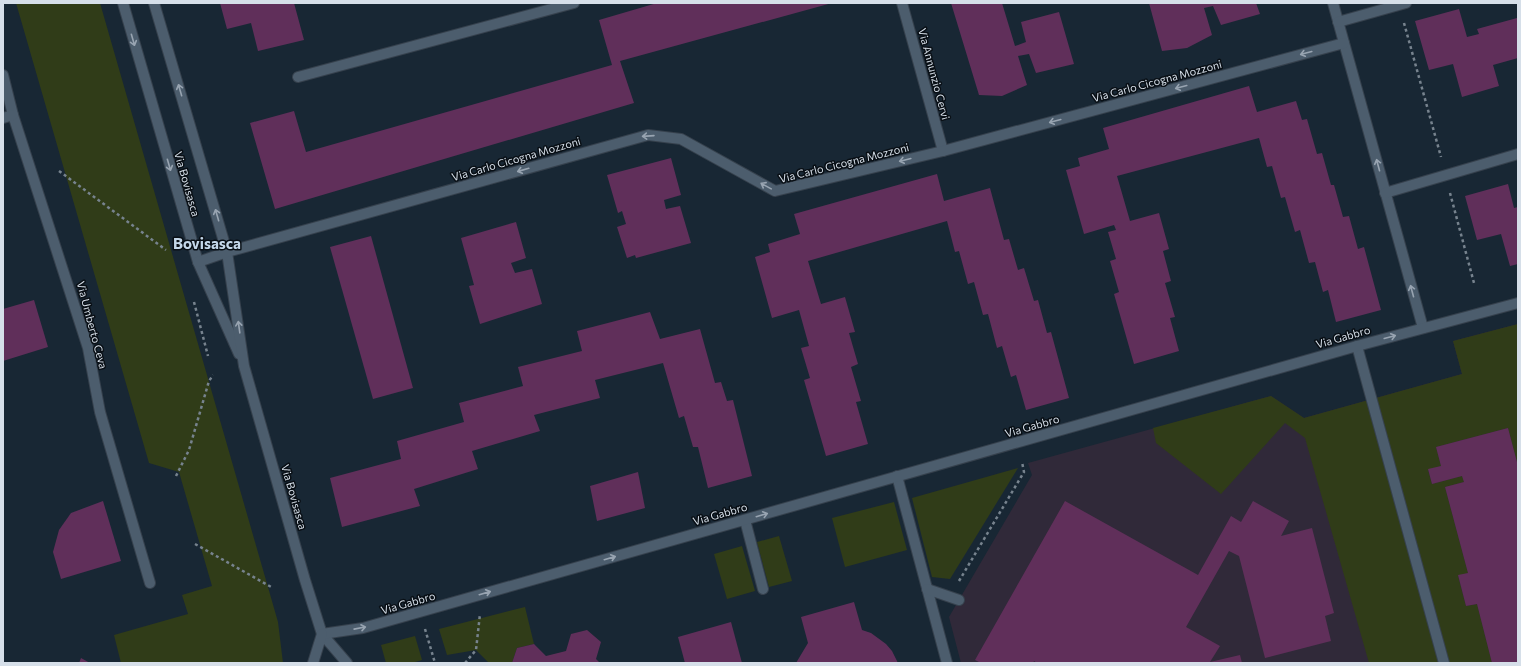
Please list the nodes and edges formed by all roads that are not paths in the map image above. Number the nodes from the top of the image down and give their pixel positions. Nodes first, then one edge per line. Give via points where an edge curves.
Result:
1 (122, 3) edge
2 (154, 3) edge
3 (574, 3) edge
4 (902, 3) edge
5 (1333, 3) edge
6 (1403, 4) edge
7 (1338, 22) junction
8 (1344, 43) junction
9 (3, 75) edge
10 (298, 77) dead end
11 (13, 116) junction
12 (3, 118) edge
13 (943, 151) junction
14 (1518, 154) edge
15 (1385, 193) junction
16 (227, 252) junction
17 (198, 262) junction
18 (1518, 303) edge
19 (1422, 328) junction
20 (1357, 346) junction
21 (244, 366) junction
22 (897, 476) junction
23 (745, 520) junction
24 (150, 583) dead end
25 (763, 589) dead end
26 (927, 589) junction
27 (959, 600) dead end
28 (322, 634) junction
29 (313, 663) edge
30 (347, 663) edge
31 (947, 663) edge
32 (1444, 663) edge

1 -> 17 street, Via Bovisasca
16 -> 2 street, Via Bovisasca
3 - 10 street
4 - 13 street, Via Annunzio Cervi
5 - 7 street
6 - 7 street
7 - 8 street
8 -> 13 street, Via Carlo Cicogna Mozzoni
15 -> 8 street
9 - 11 street, Via Umberto Ceva
11 - 12 street
11 - 24 street, Via Umberto Ceva via 88,348 100,412
13 -> 16 street, Via Carlo Cicogna Mozzoni via 775,191 681,139 648,135
14 - 15 street
19 -> 15 street
16 - 17 street, Via Carlo Cicogna Mozzoni
21 -> 16 street, Via Bovisasca
17 - 21 street, Via Bovisasca
18 - 19 street, Via Gabbro
20 -> 19 street, Via Gabbro
20 - 22 street, Via Gabbro
20 - 32 street
21 - 28 street, Via Bovisasca
23 -> 22 street, Via Gabbro
22 - 26 street
23 - 25 street
28 -> 23 street, Via Gabbro via 363,628
26 - 27 street
26 - 31 street
28 - 29 street
28 - 30 street, Via Bovisasca

